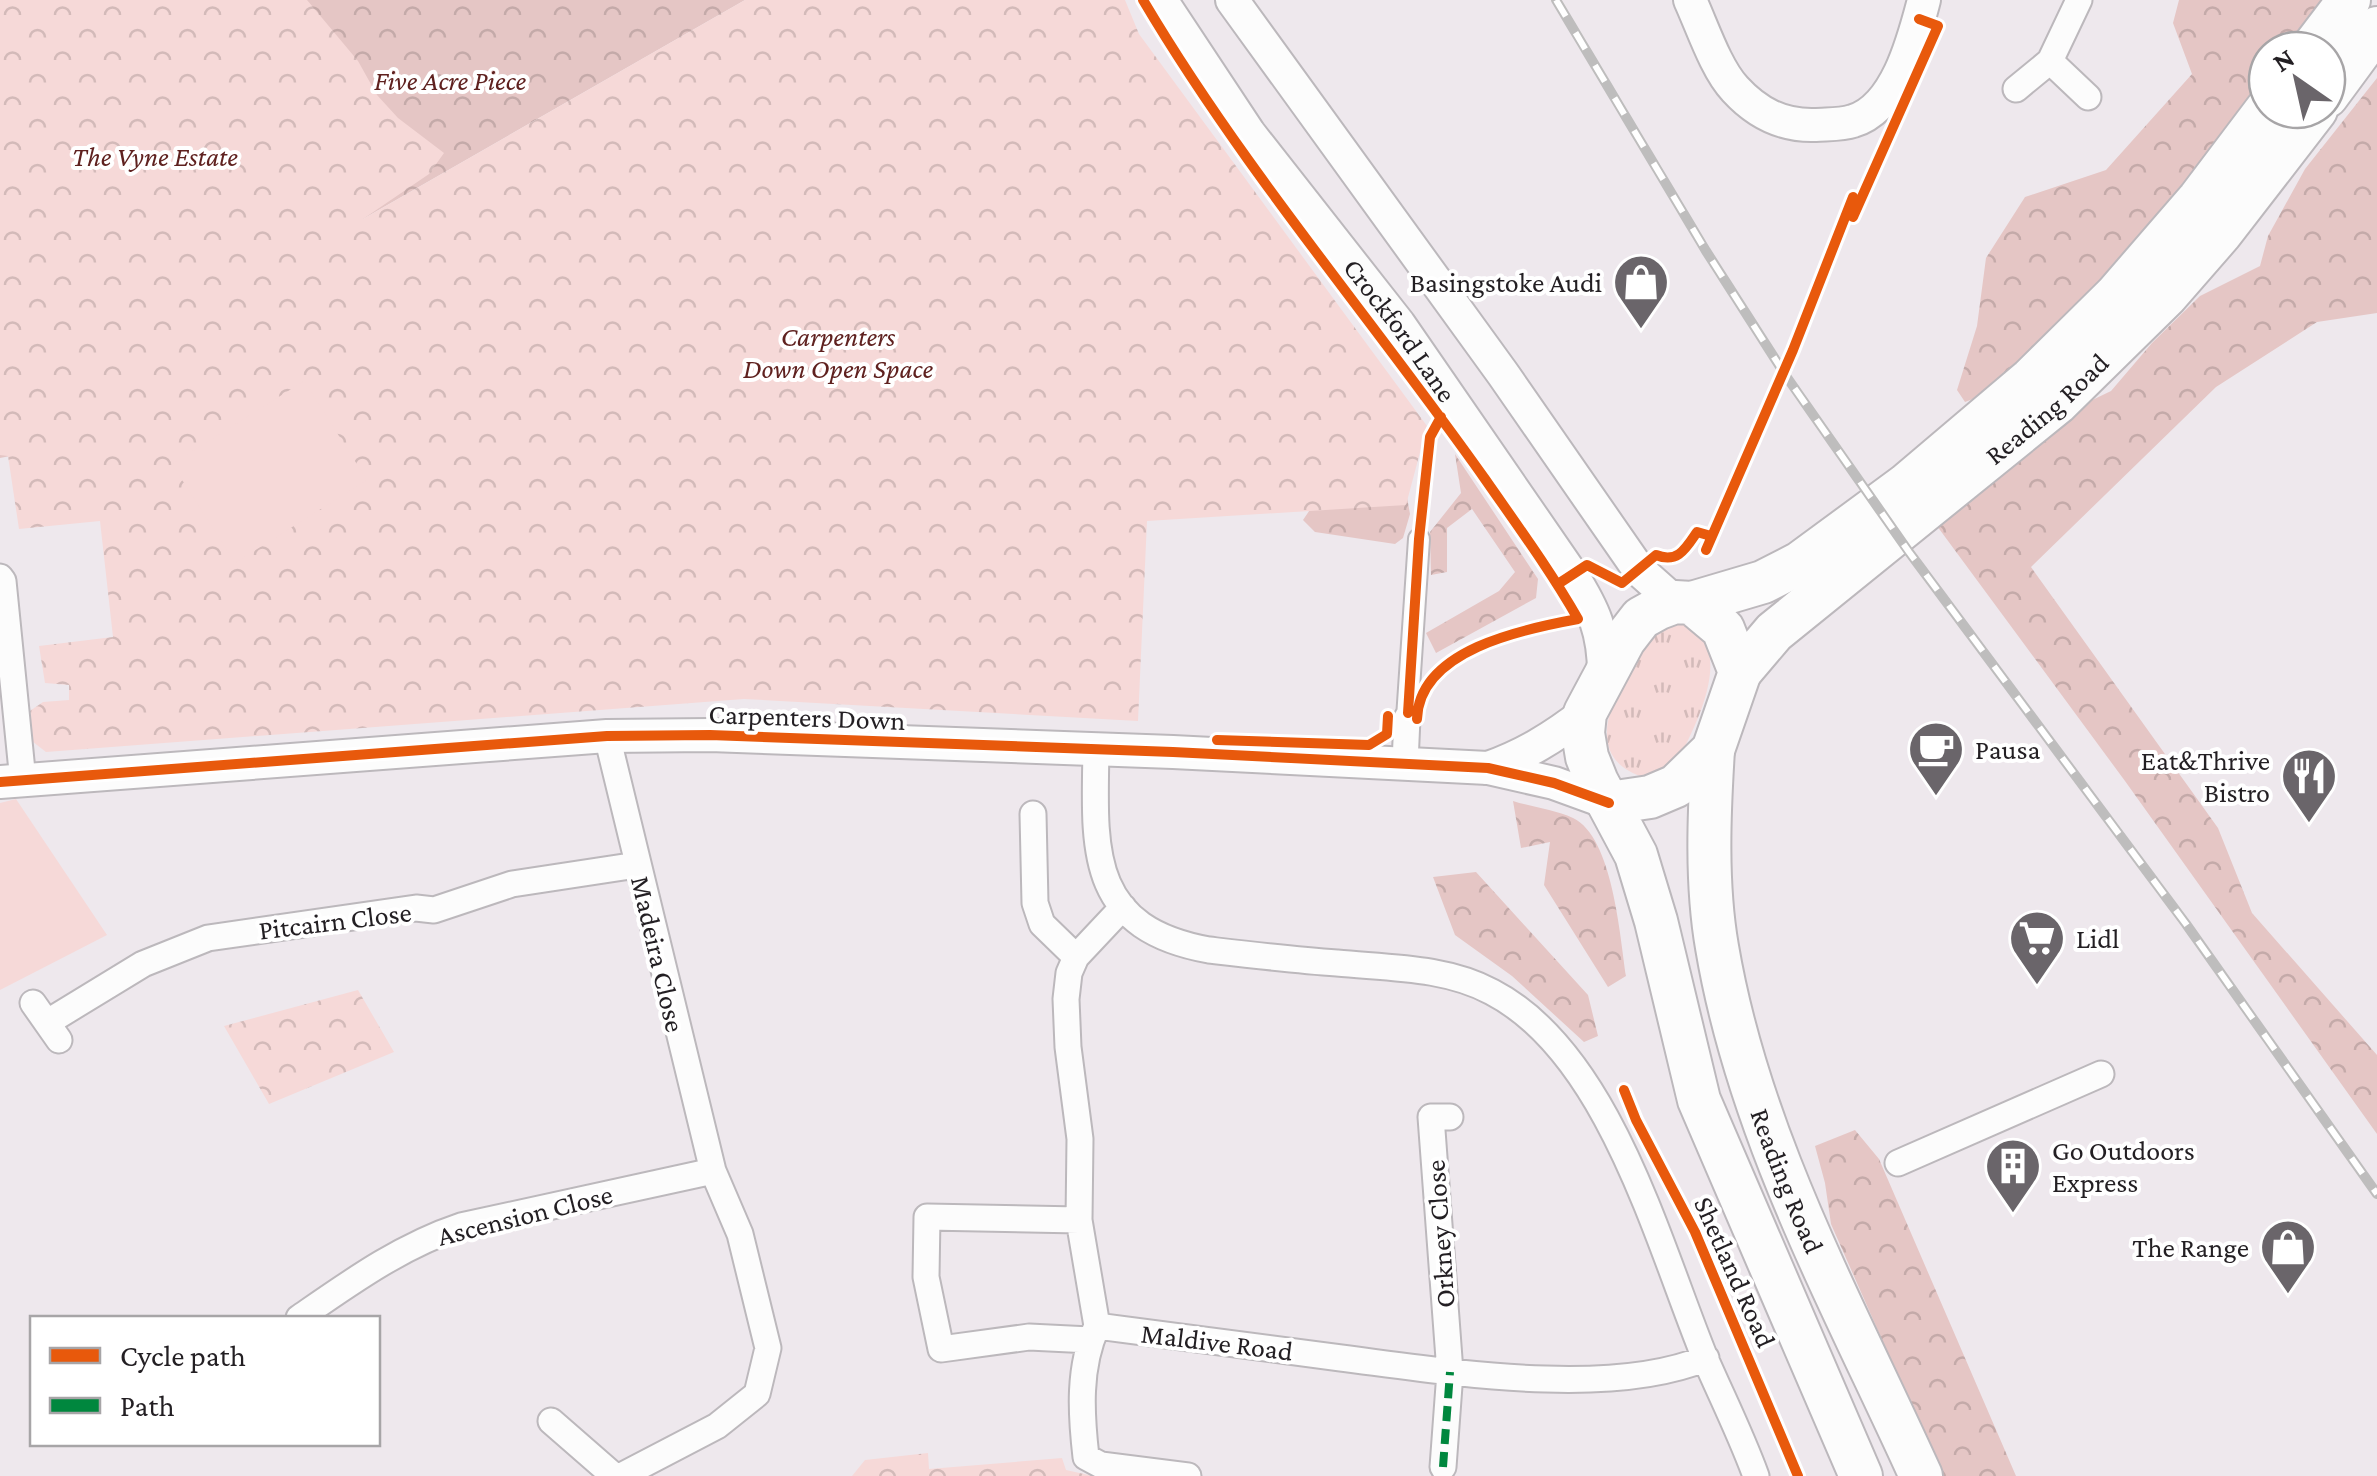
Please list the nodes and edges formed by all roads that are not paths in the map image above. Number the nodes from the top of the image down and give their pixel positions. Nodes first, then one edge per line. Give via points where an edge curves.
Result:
1 (1161, 0) edge
2 (1232, 0) edge
3 (1690, 0) edge
4 (1924, 0) edge
5 (2079, 0) edge
6 (2349, 0) edge
7 (2377, 28) edge
8 (2327, 30) edge
9 (2050, 61) junction
10 (2347, 69) edge
11 (2016, 90) dead end
12 (2088, 97) dead end
13 (2251, 130) edge
14 (2301, 130) edge
15 (1419, 539) dead end
16 (0, 577) edge
17 (1684, 603) junction
18 (1740, 672) junction
19 (1604, 674) junction
20 (1585, 712) junction
21 (1408, 718) joint
22 (606, 736) junction
23 (1096, 750) junction
24 (1714, 750) junction
25 (1404, 763) junction
26 (1488, 768) junction
27 (12, 781) edge
28 (1609, 803) junction
29 (1037, 810) dead end
30 (637, 865) junction
31 (1123, 907) junction
32 (1076, 957) junction
33 (47, 1022) dead end
34 (2100, 1074) dead end
35 (1450, 1116) dead end
36 (1898, 1163) dead end
37 (713, 1171) junction
38 (1079, 1220) junction
39 (295, 1312) edge
40 (1094, 1333) junction
41 (1706, 1358) junction
42 (1450, 1372) junction
43 (1886, 1400) junction
44 (551, 1421) dead end
45 (1443, 1468) dead end
46 (617, 1476) edge
47 (1188, 1476) edge
48 (1756, 1476) edge
49 (1860, 1476) edge
50 (1904, 1476) edge
51 (1921, 1476) edge

1 - 19 street, Crockford Lane via 1249,133 1409,338 1572,575 1604,642
2 - 17 street, Crockford Lane via 1511,368 1639,570
3 - 4 street via 1731,86 1758,111 1801,125 1856,121 1891,88
5 - 9 street
6 - 8 highway
7 - 10 highway
9 - 11 street
9 - 12 street
13 - 17 highway, Reading Road via 2116,295 2031,380 1906,486 1800,564
14 - 18 highway, Reading Road via 2221,233 2057,403 1774,632
15 - 21 street
16 - 27 street
17 - 18 highway via 1723,629
17 - 19 highway via 1641,618
18 - 24 highway
19 - 20 highway
20 - 26 street, Carpenters Down via 1554,737
20 - 28 highway via 1587,757
21 - 25 street
22 - 23 street, Carpenters Down
22 - 27 street, Carpenters Down
22 - 30 street, Madeira Close
23 - 25 street, Carpenters Down
23 - 31 street, Shetland Road via 1096,850
24 - 28 highway via 1676,786
24 - 43 highway, Reading Road via 1708,817 1716,944 1734,1020 1773,1153
25 - 26 street, Carpenters Down
26 - 28 street, Carpenters Down
28 - 49 highway, Reading Road via 1636,855 1656,921 1699,1100
29 - 32 street via 1035,903 1042,924
30 - 33 street, Pitcairn Close via 512,884 434,910 208,938 144,964
30 - 37 street, Madeira Close
31 - 32 street
31 - 41 street, Shetland Road via 1154,935 1182,945 1452,976 1525,1013 1555,1040 1606,1122 1654,1221
32 - 38 street via 1066,1000 1080,1139
34 - 36 street
35 - 42 street, Orkney Close via 1430,1117
37 - 39 street, Ascension Close via 461,1226
37 - 46 street, Madeira Close via 740,1234 768,1348 757,1394 717,1426
38 - 40 street
38 - 40 street, Maldive Road via 927,1217 926,1277 941,1350
40 - 42 street, Maldive Road
40 - 47 street via 1080,1406 1086,1458
41 - 42 street, Maldive Road via 1574,1380
41 - 48 street, Shetland Road
42 - 45 street
43 - 50 highway via 1885,1430
43 - 51 highway, Reading Road
44 - 46 street

